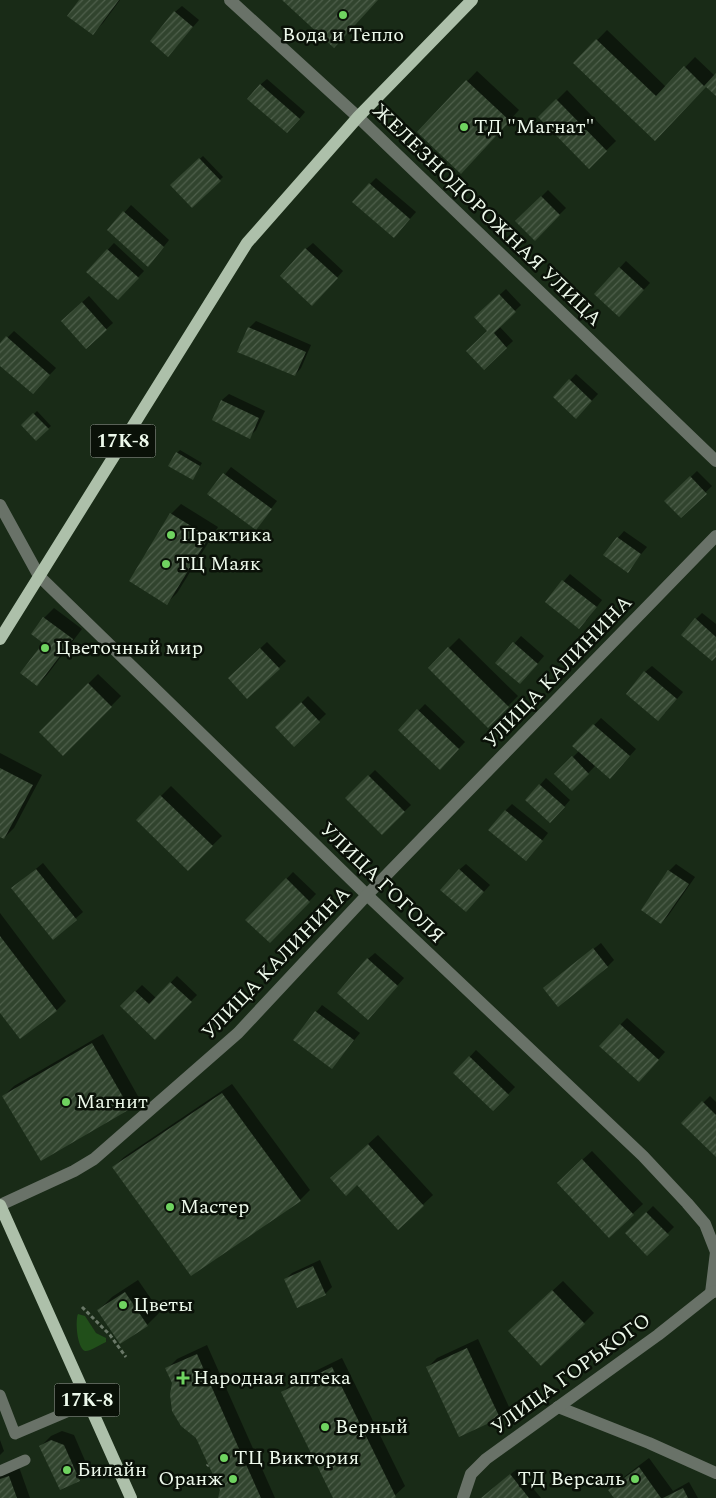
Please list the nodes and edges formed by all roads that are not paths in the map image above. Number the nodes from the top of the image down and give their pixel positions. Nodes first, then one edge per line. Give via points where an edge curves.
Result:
1 (230, 0) edge
2 (472, 0) edge
3 (358, 117) junction
4 (716, 460) edge
5 (0, 505) edge
6 (716, 536) edge
7 (39, 576) junction
8 (0, 639) edge
9 (367, 895) junction
10 (0, 1205) edge
11 (714, 1291) edge
12 (0, 1395) edge
13 (88, 1403) junction
14 (558, 1407) junction
15 (25, 1460) dead end
16 (0, 1471) edge
17 (716, 1473) edge
18 (132, 1498) edge
19 (463, 1498) edge

1 - 3 street, ЖЕЛЕЗНОДОРОЖНАЯ УЛИЦА
2 - 3 main road, 17К-8
3 - 4 street, ЖЕЛЕЗНОДОРОЖНАЯ УЛИЦА
3 - 7 main road, 17К-8 via 247,243
5 - 7 street, УЛИЦА ГОГОЛЯ
6 - 9 street, УЛИЦА КАЛИНИНА
7 - 8 main road, 17К-8
7 - 9 street, УЛИЦА ГОГОЛЯ
9 - 10 street, УЛИЦА КАЛИНИНА via 238,1033 94,1159
9 - 11 street, УЛИЦА ГОГОЛЯ via 643,1156 687,1203 705,1224 716,1252
10 - 13 main road, 17К-8
11 - 14 street, УЛИЦА ГОРЬКОГО
12 - 13 lane via 15,1434
13 - 18 main road, 17К-8
14 - 17 street
14 - 19 street, УЛИЦА ГОРЬКОГО via 486,1459 471,1474
15 - 16 lane

